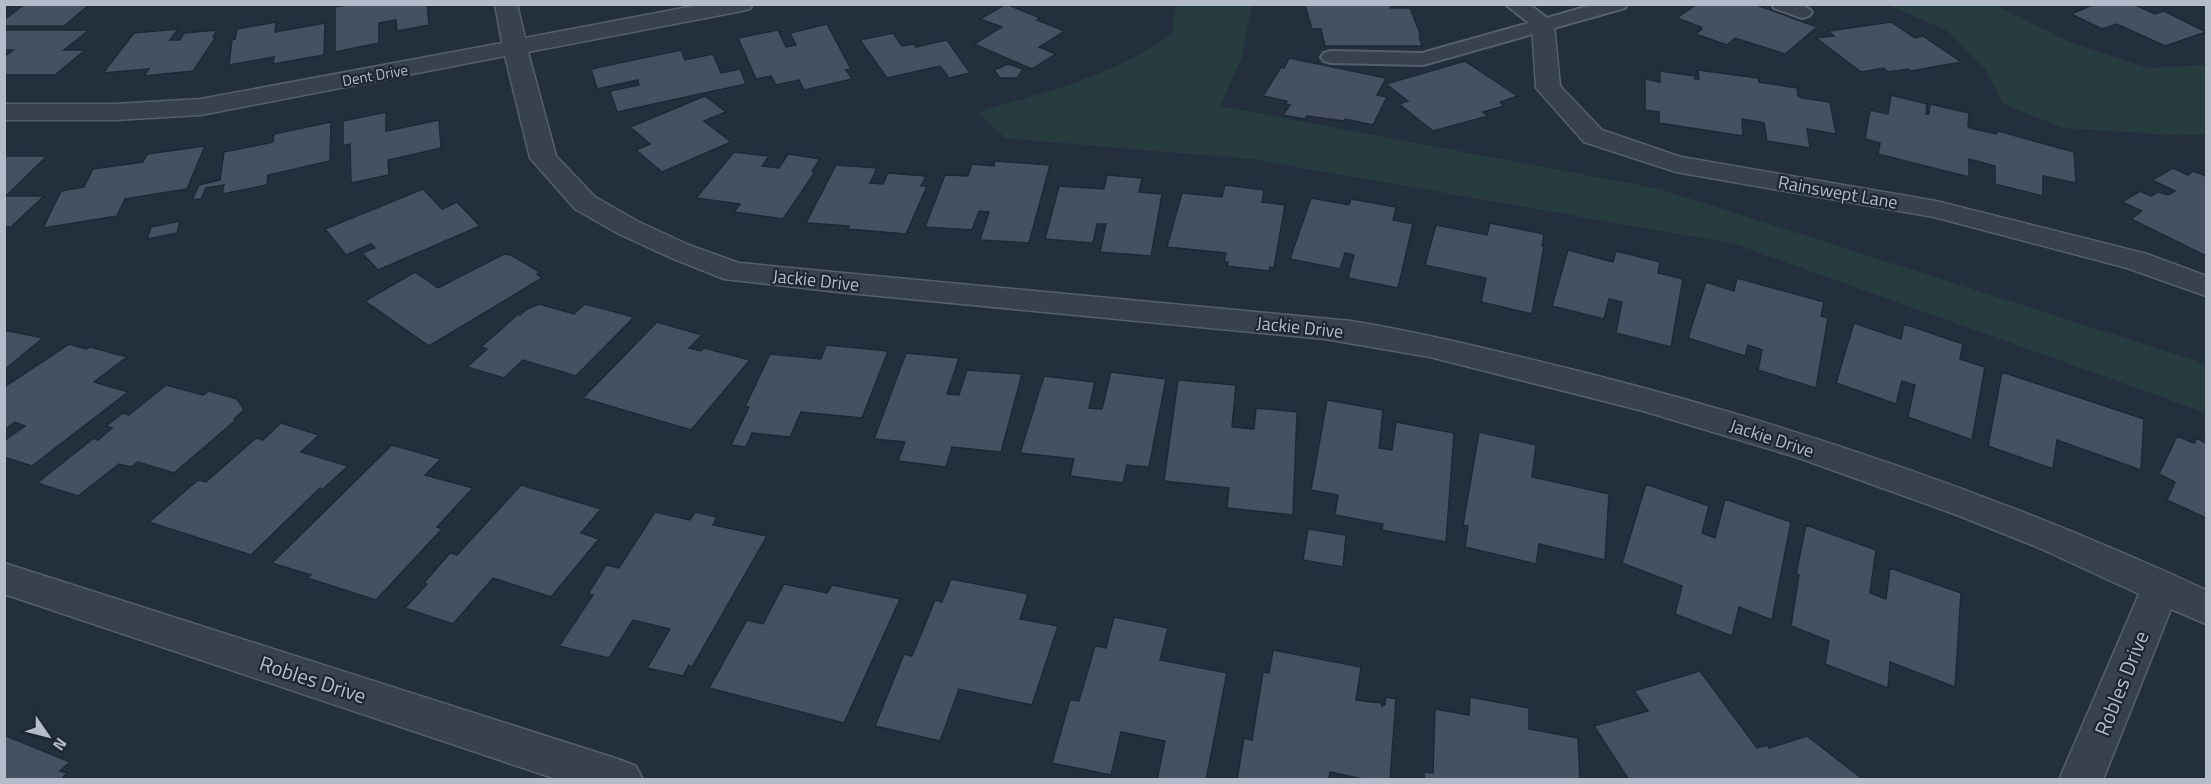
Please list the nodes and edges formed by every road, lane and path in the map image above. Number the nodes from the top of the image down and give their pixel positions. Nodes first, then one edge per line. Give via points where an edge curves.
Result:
1 (506, 4) edge
2 (742, 4) edge
3 (1514, 4) edge
4 (1618, 4) edge
5 (1781, 4) edge
6 (1802, 12) dead end
7 (1543, 26) junction
8 (515, 49) junction
9 (1331, 57) dead end
10 (4, 112) edge
11 (2206, 286) edge
12 (4, 578) edge
13 (2161, 586) junction
14 (2206, 609) edge
15 (621, 780) edge
16 (2081, 780) edge

1 - 8 street, Jackie Drive
2 - 8 street, Dent Drive
3 - 7 lane
4 - 7 lane
5 - 6 lane
7 - 9 lane via 1423,59
7 - 11 street, Rainswept Lane via 1548,88 1593,136 1676,164 1936,209 2137,261
8 - 10 street, Dent Drive via 201,107
8 - 13 street, Jackie Drive via 543,158 585,203 629,228 735,272 1354,333 1480,359 1750,430 1877,472 2013,522
12 - 15 street, Robles Drive
13 - 14 street, Jackie Drive
13 - 16 street, Robles Drive

